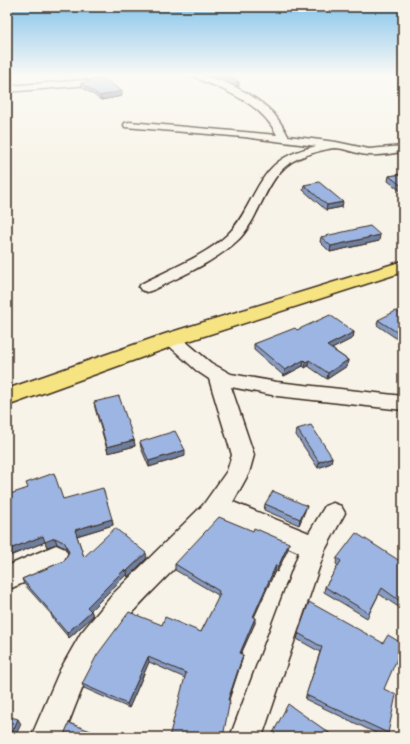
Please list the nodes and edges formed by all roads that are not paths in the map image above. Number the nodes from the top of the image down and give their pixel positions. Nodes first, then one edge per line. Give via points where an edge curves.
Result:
1 (263, 110) edge
2 (129, 125) dead end
3 (284, 138) junction
4 (336, 145) junction
5 (403, 150) edge
6 (403, 266) edge
7 (146, 287) dead end
8 (172, 339) junction
9 (218, 376) junction
10 (7, 398) edge
11 (403, 403) edge
12 (218, 506) junction
13 (332, 513) dead end
14 (314, 547) junction
15 (56, 557) dead end
16 (7, 578) edge
17 (47, 737) edge
18 (246, 737) edge

1 - 3 street via 279,127
2 - 3 street
3 - 4 street
4 - 5 street via 369,152
4 - 7 street via 310,151 286,161 268,180 253,210 232,237 204,257
6 - 8 main road
8 - 9 street
8 - 10 main road
9 - 11 street via 277,389
9 - 12 street via 243,455 238,474
12 - 14 street
12 - 17 street via 124,601 87,649
13 - 14 street
14 - 18 street
15 - 16 street

